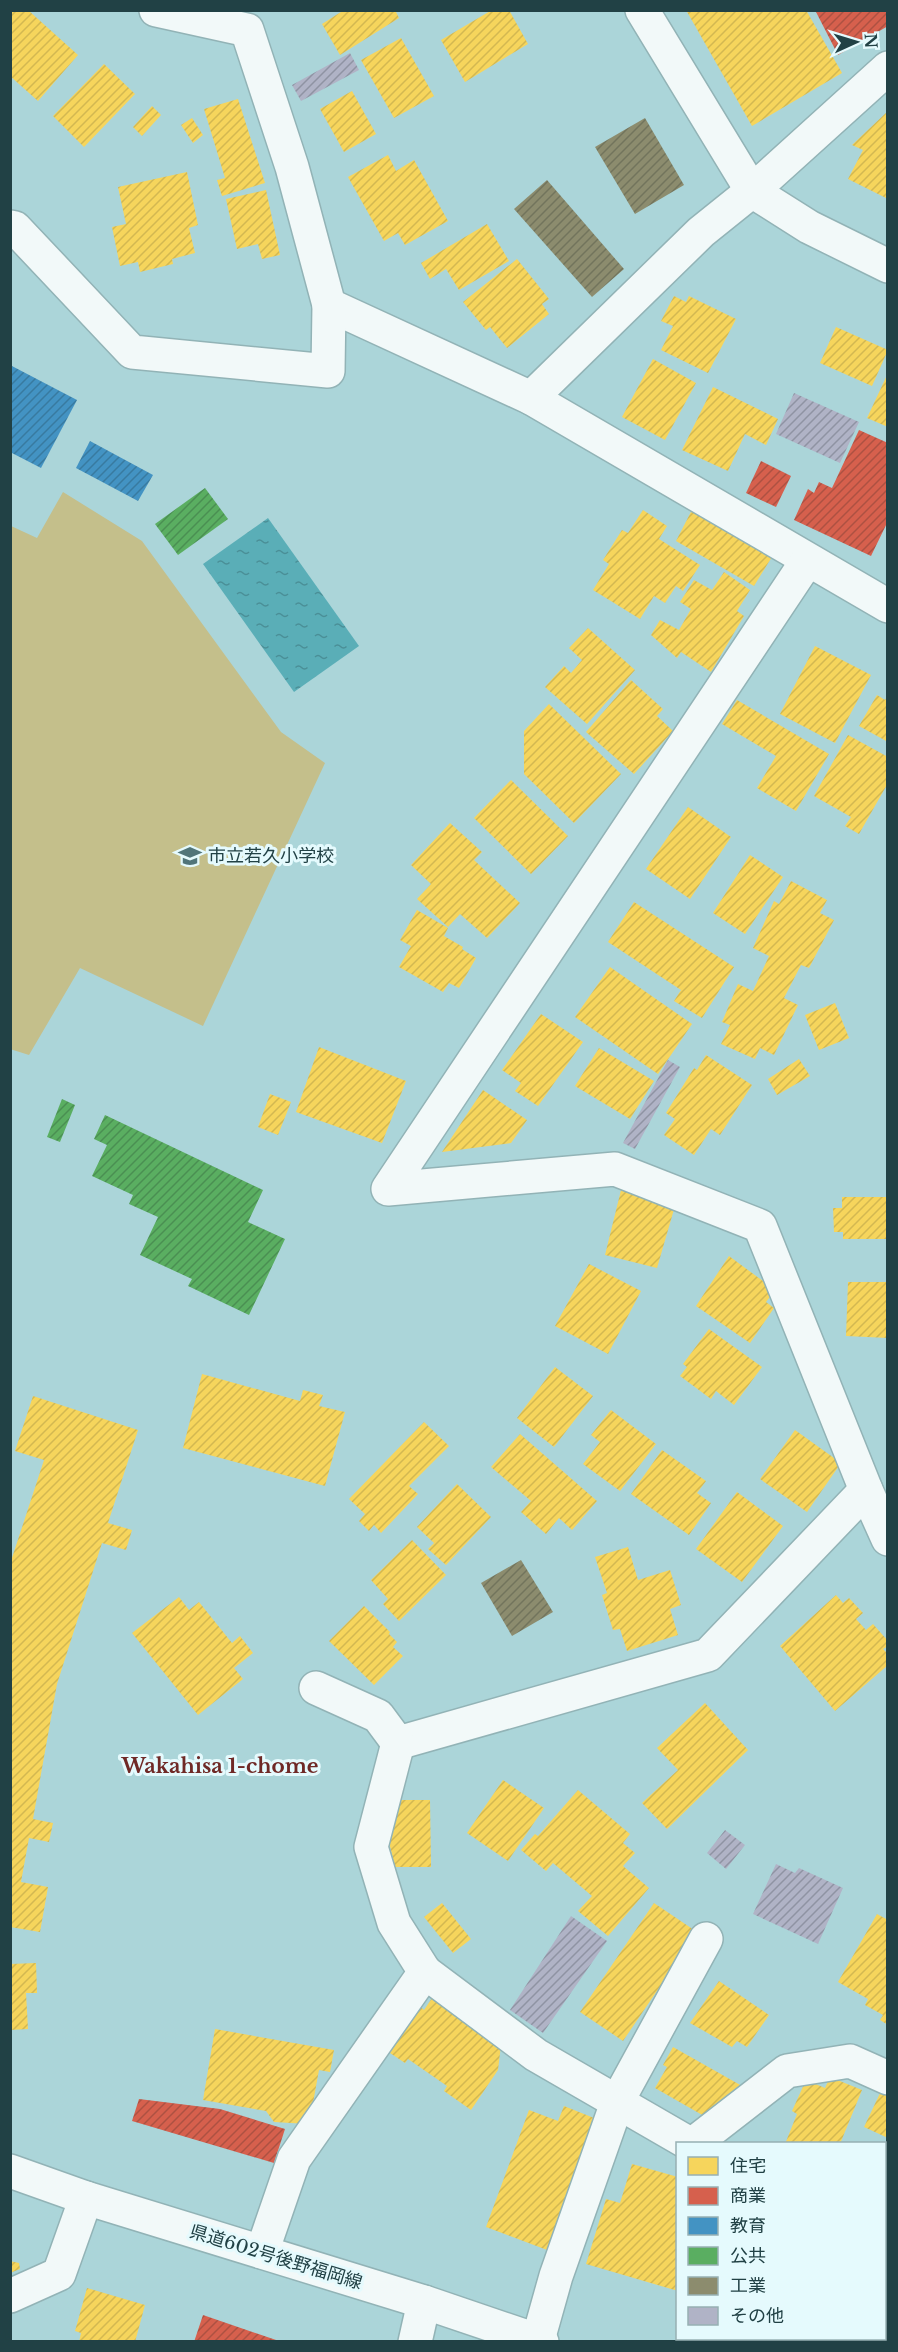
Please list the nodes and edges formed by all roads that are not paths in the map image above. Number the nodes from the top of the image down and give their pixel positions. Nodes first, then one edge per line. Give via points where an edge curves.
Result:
1 (156, 10) edge
2 (642, 10) edge
3 (247, 20) edge
4 (888, 68) edge
5 (752, 191) junction
6 (10, 226) edge
7 (888, 266) edge
8 (329, 305) junction
9 (531, 398) junction
10 (807, 561) junction
11 (888, 606) edge
12 (866, 1490) junction
13 (888, 1539) edge
14 (315, 1688) dead end
15 (398, 1743) junction
16 (706, 1940) dead end
17 (425, 1972) junction
18 (888, 2078) edge
19 (618, 2100) junction
20 (689, 2142) edge
21 (695, 2142) edge
22 (10, 2171) edge
23 (86, 2198) junction
24 (262, 2252) junction
25 (10, 2296) edge
26 (424, 2302) junction
27 (540, 2341) edge
28 (415, 2342) edge

1 - 3 street
2 - 5 street
3 - 8 street
4 - 5 street
5 - 7 street via 809,227
5 - 9 street via 701,232
6 - 8 street via 132,352 328,371
8 - 9 street
9 - 10 street
10 - 11 street
10 - 12 street via 388,1189 615,1169 760,1226
12 - 13 street
12 - 15 street via 708,1654
14 - 15 street via 378,1716
15 - 17 street via 371,1846 394,1923
16 - 19 street
17 - 19 street via 536,2055
17 - 24 street via 294,2159
18 - 21 street via 850,2061 787,2071
19 - 20 street
19 - 27 street via 556,2276
22 - 23 street, 県道602号後野福岡線
23 - 24 street, 県道602号後野福岡線
23 - 25 street via 59,2274
24 - 26 street, 県道602号後野福岡線
26 - 27 street, 県道602号後野福岡線
26 - 28 street

